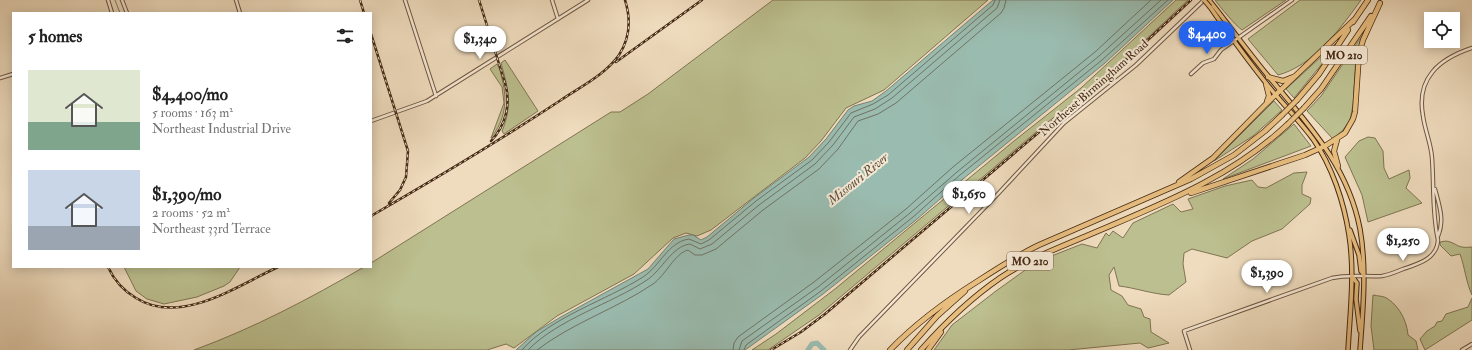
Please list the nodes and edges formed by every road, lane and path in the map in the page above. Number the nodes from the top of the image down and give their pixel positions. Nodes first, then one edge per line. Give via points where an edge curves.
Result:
1 (108, 0) edge
2 (122, 0) edge
3 (236, 0) edge
4 (405, 0) edge
5 (552, 0) edge
6 (588, 0) edge
7 (1204, 0) edge
8 (1209, 0) edge
9 (1292, 0) edge
10 (1368, 0) edge
11 (1381, 1) edge
12 (1211, 6) junction
13 (112, 12) edge
14 (127, 12) edge
15 (240, 12) edge
16 (558, 19) junction
17 (1354, 20) junction
18 (1238, 38) junction
19 (1234, 41) junction
20 (1472, 48) edge
21 (1299, 73) junction
22 (12, 74) edge
23 (1191, 74) dead end
24 (1268, 77) junction
25 (0, 78) edge
26 (1266, 84) junction
27 (1281, 91) junction
28 (1276, 95) junction
29 (436, 96) junction
30 (1266, 104) junction
31 (372, 121) edge
32 (1336, 140) junction
33 (1325, 146) junction
34 (1319, 149) junction
35 (1338, 166) junction
36 (1434, 186) junction
37 (1168, 189) junction
38 (1175, 198) junction
39 (1348, 225) junction
40 (1438, 236) junction
41 (1352, 276) junction
42 (1364, 276) junction
43 (975, 282) junction
44 (955, 315) junction
45 (1361, 336) junction
46 (1472, 344) edge
47 (850, 350) edge
48 (890, 350) edge
49 (907, 350) edge
50 (921, 350) edge
51 (928, 350) edge
52 (1190, 350) edge
53 (1348, 350) edge
54 (1360, 350) edge
55 (1462, 350) edge

1 - 13 street
2 - 14 street
3 - 15 street
4 - 29 street
5 - 16 street
6 - 16 street
7 - 12 main road, bridge
7 - 47 street, Northeast Birmingham Road via 1136,65 1064,123 859,337
8 - 12 main road
9 - 18 street
10 - 17 highway, MO 210
11 - 32 highway via 1359,54 1353,119 1345,133
11 - 38 highway, MO 210, bridge via 1321,89 1288,124 1272,139 1220,175
12 - 18 main road
12 - 19 main road
16 - 29 street
17 - 21 highway
17 - 37 highway, MO 210, bridge via 1319,74 1265,131 1234,155
18 - 19 street
18 - 24 main road
19 - 23 street via 1221,50 1214,59 1203,63
19 - 26 main road
20 - 36 street via 1444,60 1427,80 1424,88 1422,108 1430,139
21 - 24 highway via 1283,81
21 - 27 highway
22 - 25 street
24 - 27 main road
26 - 28 main road
26 - 30 highway via 1269,96
27 - 28 highway
27 - 33 main road
28 - 30 highway
28 - 34 main road
29 - 31 street via 419,105
30 - 37 highway via 1213,158
32 - 33 highway
32 - 35 highway via 1334,151
33 - 34 highway
33 - 35 main road
34 - 38 highway
34 - 39 main road via 1330,171
35 - 42 main road via 1359,227
36 - 40 street
36 - 40 street via 1441,209
37 - 43 highway, MO 210 via 1014,257
38 - 44 highway, MO 210 via 1031,260 1000,278
39 - 41 main road
39 - 42 main road
40 - 42 street via 1436,250 1422,263 1385,275
41 - 42 street
41 - 45 main road via 1357,283
41 - 52 street via 1332,278 1184,331
41 - 53 main road
42 - 45 main road
43 - 48 highway via 931,312
43 - 49 highway, MO 210 via 937,316
44 - 50 highway, MO 210
44 - 51 highway
45 - 54 main road
46 - 55 street

